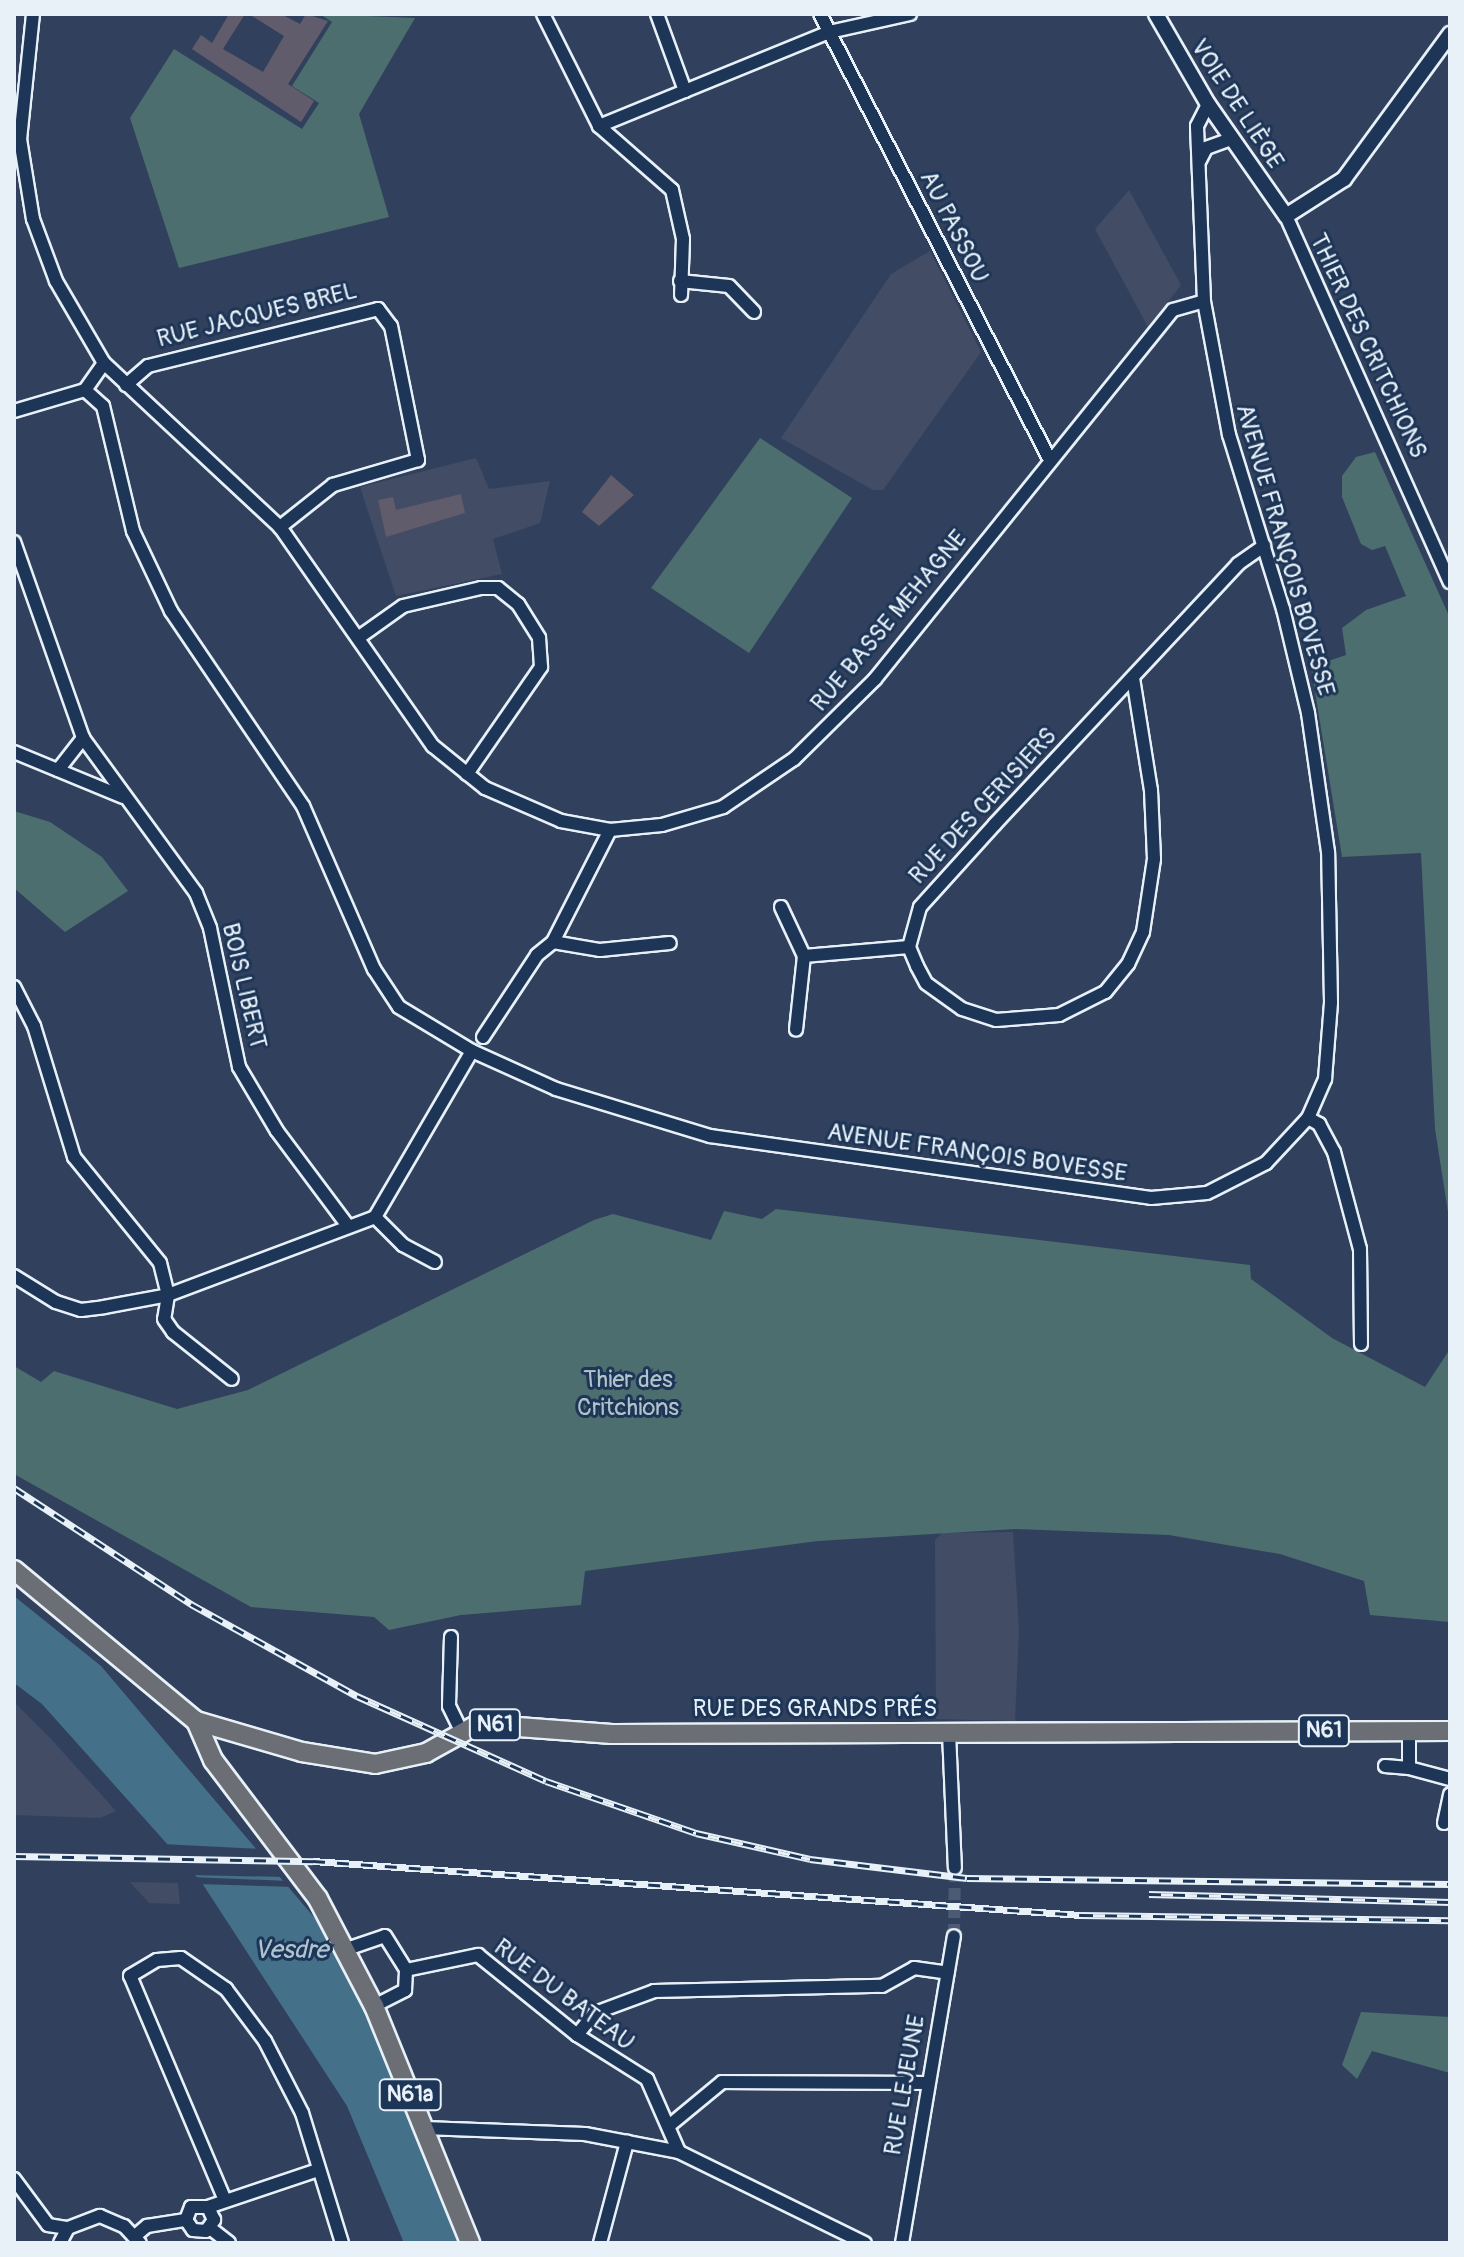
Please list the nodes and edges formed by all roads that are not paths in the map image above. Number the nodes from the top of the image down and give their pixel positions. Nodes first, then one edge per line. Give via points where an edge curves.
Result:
1 (33, 14) edge
2 (543, 14) edge
3 (657, 14) edge
4 (820, 14) edge
5 (910, 14) edge
6 (1156, 14) edge
7 (829, 32) junction
8 (1450, 34) edge
9 (685, 91) junction
10 (1208, 104) junction
11 (599, 126) junction
12 (1231, 139) junction
13 (1200, 161) junction
14 (1286, 216) junction
15 (1204, 301) junction
16 (754, 312) dead end
17 (104, 363) junction
18 (126, 385) junction
19 (85, 390) junction
20 (14, 411) edge
21 (1050, 460) junction
22 (280, 527) junction
23 (14, 542) edge
24 (1264, 546) junction
25 (1450, 582) edge
26 (358, 638) junction
27 (1133, 678) junction
28 (83, 738) junction
29 (14, 752) edge
30 (58, 770) junction
31 (467, 774) junction
32 (123, 797) junction
33 (610, 830) junction
34 (781, 907) dead end
35 (553, 942) junction
36 (670, 943) dead end
37 (909, 947) junction
38 (804, 956) junction
39 (14, 987) edge
40 (796, 1030) dead end
41 (483, 1037) dead end
42 (472, 1051) junction
43 (1308, 1118) junction
44 (375, 1217) junction
45 (348, 1226) junction
46 (435, 1262) dead end
47 (14, 1276) edge
48 (168, 1295) junction
49 (1361, 1344) dead end
50 (232, 1379) dead end
51 (14, 1570) edge
52 (451, 1637) dead end
53 (196, 1721) junction
54 (461, 1731) junction
55 (1409, 1731) junction
56 (1450, 1731) edge
57 (229, 1733) junction
58 (949, 1733) junction
59 (213, 1760) junction
60 (1385, 1766) dead end
61 (1409, 1768) junction
62 (1450, 1779) edge
63 (1450, 1795) edge
64 (1444, 1823) dead end
65 (955, 1868) tunnel mouth
66 (954, 1936) tunnel mouth
67 (344, 1950) junction
68 (406, 1970) junction
69 (948, 1973) junction
70 (374, 2006) junction
71 (577, 2035) junction
72 (926, 2083) junction
73 (670, 2125) junction
74 (424, 2128) junction
75 (627, 2142) junction
76 (679, 2152) junction
77 (318, 2170) junction
78 (14, 2179) edge
79 (224, 2198) junction
80 (208, 2207) junction
81 (186, 2220) junction
82 (68, 2228) junction
83 (210, 2228) junction
84 (137, 2239) edge
85 (60, 2243) edge
86 (229, 2243) edge
87 (342, 2243) edge
88 (470, 2243) edge
89 (600, 2243) edge
90 (865, 2243) edge
91 (902, 2243) edge

1 - 17 street, RUE BASSE MEHAGNE via 20,139 33,219 56,281
2 - 11 street
3 - 9 street
4 - 7 street, AU PASSOU
5 - 7 street
6 - 10 street, VOIE DE LIÈGE
7 - 9 street
7 - 21 street, AU PASSOU
8 - 14 street via 1344,179
9 - 11 street
10 - 12 street, VOIE DE LIÈGE
10 - 13 street, AVENUE FRANÇOIS BOVESSE via 1197,126
11 - 16 street via 672,190 683,239 680,288 729,286
12 - 13 street via 1206,148
12 - 14 street, VOIE DE LIÈGE
13 - 15 street, AVENUE FRANÇOIS BOVESSE
14 - 25 street, THIER DES CRITCHIONS
15 - 21 street, RUE BASSE MEHAGNE via 1173,310
15 - 24 street, AVENUE FRANÇOIS BOVESSE via 1219,395
17 - 18 street, RUE BASSE MEHAGNE
17 - 19 street
18 - 22 street, RUE BASSE MEHAGNE
18 - 22 street, RUE JACQUES BREL via 148,366 378,309 391,326 418,460 333,485
19 - 20 street
19 - 42 street, AVENUE FRANÇOIS BOVESSE via 103,406 133,531 171,611 303,806 384,989 399,1007
21 - 33 street, RUE BASSE MEHAGNE via 875,679 794,759 723,807 662,825
22 - 26 street, RUE BASSE MEHAGNE
23 - 28 street, BOIS LIBERT
24 - 27 street, RUE DES CERISIERS via 1238,564
24 - 43 street, AVENUE FRANÇOIS BOVESSE via 1308,713 1328,852 1329,1045 1325,1079
26 - 31 street, RUE BASSE MEHAGNE via 433,746
26 - 31 street via 403,606 481,588 498,588 518,604 539,638 541,667
27 - 37 street, RUE DES CERISIERS via 920,907
27 - 37 street via 1151,790 1152,896 1133,953 1105,992 1059,1015 996,1020 942,998 926,983
28 - 30 street
28 - 32 street, BOIS LIBERT
29 - 30 street
30 - 32 street
31 - 33 street, RUE BASSE MEHAGNE via 521,808
32 - 45 street, BOIS LIBERT via 196,893 210,928 239,1067 277,1131
33 - 35 street
34 - 38 street
35 - 36 street via 600,950
35 - 41 street via 537,955
37 - 38 street
38 - 40 street
39 - 48 street via 34,1026 74,1157 160,1263
42 - 43 street, AVENUE FRANÇOIS BOVESSE via 556,1089 710,1136 1151,1198 1192,1196 1234,1183 1266,1163
42 - 44 street
43 - 49 street via 1319,1124 1334,1152 1360,1249
44 - 45 street
44 - 46 street via 403,1245
45 - 48 street
47 - 48 street via 81,1310
48 - 50 street via 164,1319 173,1332
51 - 53 main road, N61
52 - 54 street via 449,1706
53 - 57 main road, RUE DES GRANDS PRÉS / N61
53 - 59 main road
54 - 57 main road, RUE DES GRANDS PRÉS / N61 via 426,1753 375,1764
54 - 58 main road, RUE DES GRANDS PRÉS / N61 via 478,1724 612,1734
55 - 56 main road, RUE DES GRANDS PRÉS / N61
55 - 58 main road, RUE DES GRANDS PRÉS / N61
55 - 61 street
57 - 59 main road via 217,1744
58 - 65 street
59 - 67 main road, N61a via 282,1848
60 - 61 street
61 - 62 street
63 - 64 street
66 - 69 street, RUE LEJEUNE
67 - 68 street via 385,1936
67 - 70 main road, N61a
68 - 70 street via 405,1990
68 - 71 street, RUE DU BATEAU via 478,1955
69 - 71 street via 914,1968 882,1986 654,1991 595,2013
69 - 72 street, RUE LEJEUNE
70 - 74 main road, N61a
71 - 73 street, RUE DU BATEAU via 647,2079
72 - 73 street via 722,2082
72 - 91 street, RUE LEJEUNE
73 - 76 street
74 - 75 street via 448,2124
74 - 88 main road, N61a
75 - 76 street
75 - 89 street
76 - 90 street
77 - 79 street
77 - 79 street via 302,2113 265,2041 226,1989 181,1958 157,1960 130,1976
77 - 87 street
78 - 82 street via 48,2225
79 - 80 street
80 - 81 street via 191,2207
80 - 83 street
81 - 83 street via 197,2232
81 - 84 street via 147,2226
82 - 84 street via 100,2216
82 - 85 street
83 - 86 street

